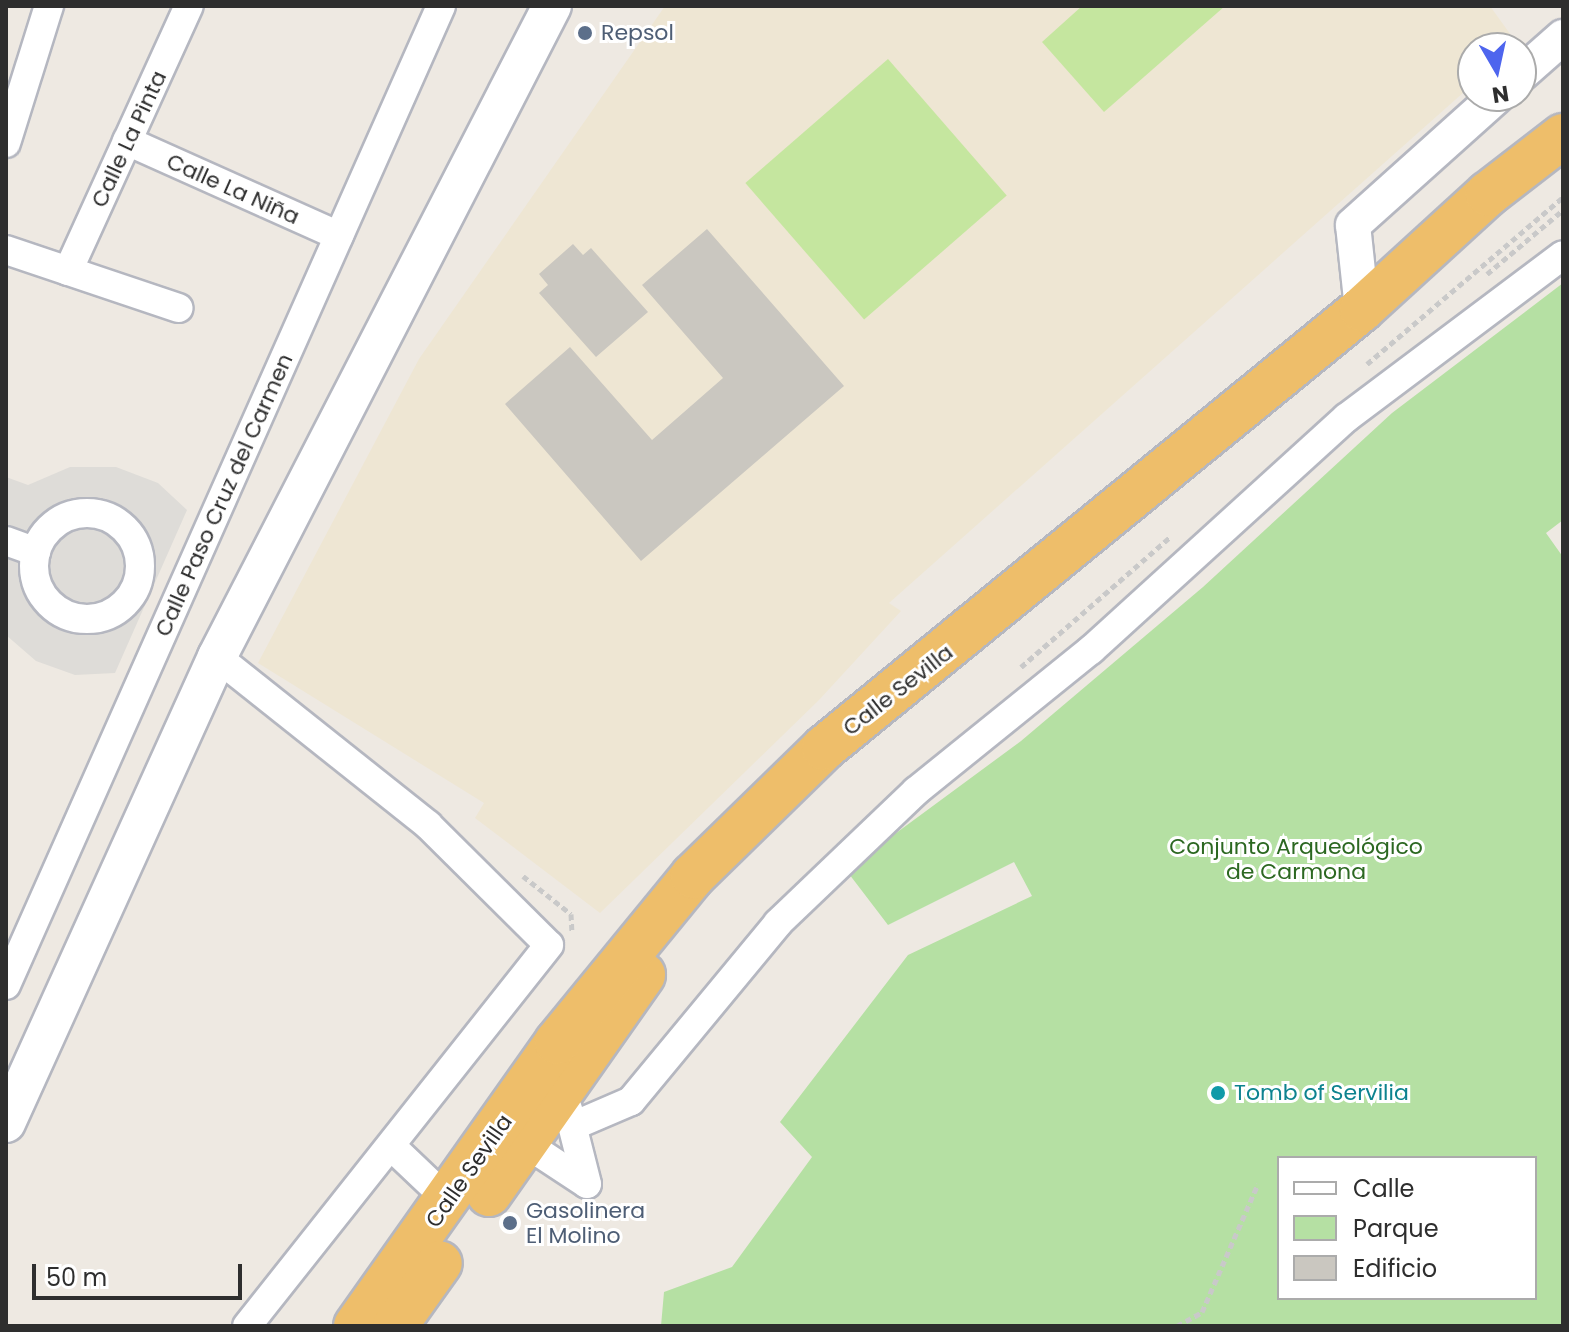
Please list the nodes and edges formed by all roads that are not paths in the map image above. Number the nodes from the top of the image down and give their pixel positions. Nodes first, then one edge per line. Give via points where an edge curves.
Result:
1 (49, 6) edge
2 (189, 6) edge
3 (441, 6) edge
4 (552, 6) edge
5 (1563, 37) edge
6 (1537, 60) edge
7 (1479, 112) edge
8 (1563, 136) edge
9 (127, 141) junction
10 (6, 143) edge
11 (339, 236) junction
12 (6, 250) edge
13 (1563, 255) edge
14 (68, 271) junction
15 (178, 308) dead end
16 (1362, 309) junction
17 (6, 541) edge
18 (36, 552) junction
19 (134, 592) junction
20 (174, 606) junction
21 (965, 636) junction
22 (217, 657) junction
23 (6, 985) edge
24 (568, 1108) junction
25 (6, 1123) edge
26 (391, 1146) junction
27 (519, 1153) junction
28 (449, 1201) junction
29 (247, 1326) edge
30 (356, 1326) edge
31 (395, 1326) edge

1 - 10 street
2 - 9 street, Calle La Pinta
3 - 11 street, Calle Paso Cruz del Carmen
4 - 22 main road
5 - 6 street
7 - 16 street via 1353,225
8 - 16 highway via 1488,194
9 - 11 street, Calle La Niña
9 - 14 street, Calle La Pinta
11 - 20 street, Calle Paso Cruz del Carmen
12 - 14 street
13 - 24 street via 1346,418 1091,650 916,791 778,923 631,1101
14 - 15 street
16 - 21 highway
17 - 18 street
18 - 19 street via 37,586 59,611 75,618 109,615
18 - 19 street via 43,535 72,515 107,517 134,540 140,557
19 - 20 street
20 - 23 street, Calle Paso Cruz del Carmen
21 - 24 highway, Calle Sevilla via 840,772 714,892 644,974
21 - 28 highway, Calle Sevilla via 824,748 693,876 557,1042
22 - 25 main road
22 - 26 street via 428,825 549,945
24 - 27 highway, Calle Sevilla
24 - 27 street via 587,1184 540,1153
26 - 28 street
26 - 29 street
27 - 31 highway, Calle Sevilla
28 - 30 highway, Calle Sevilla

